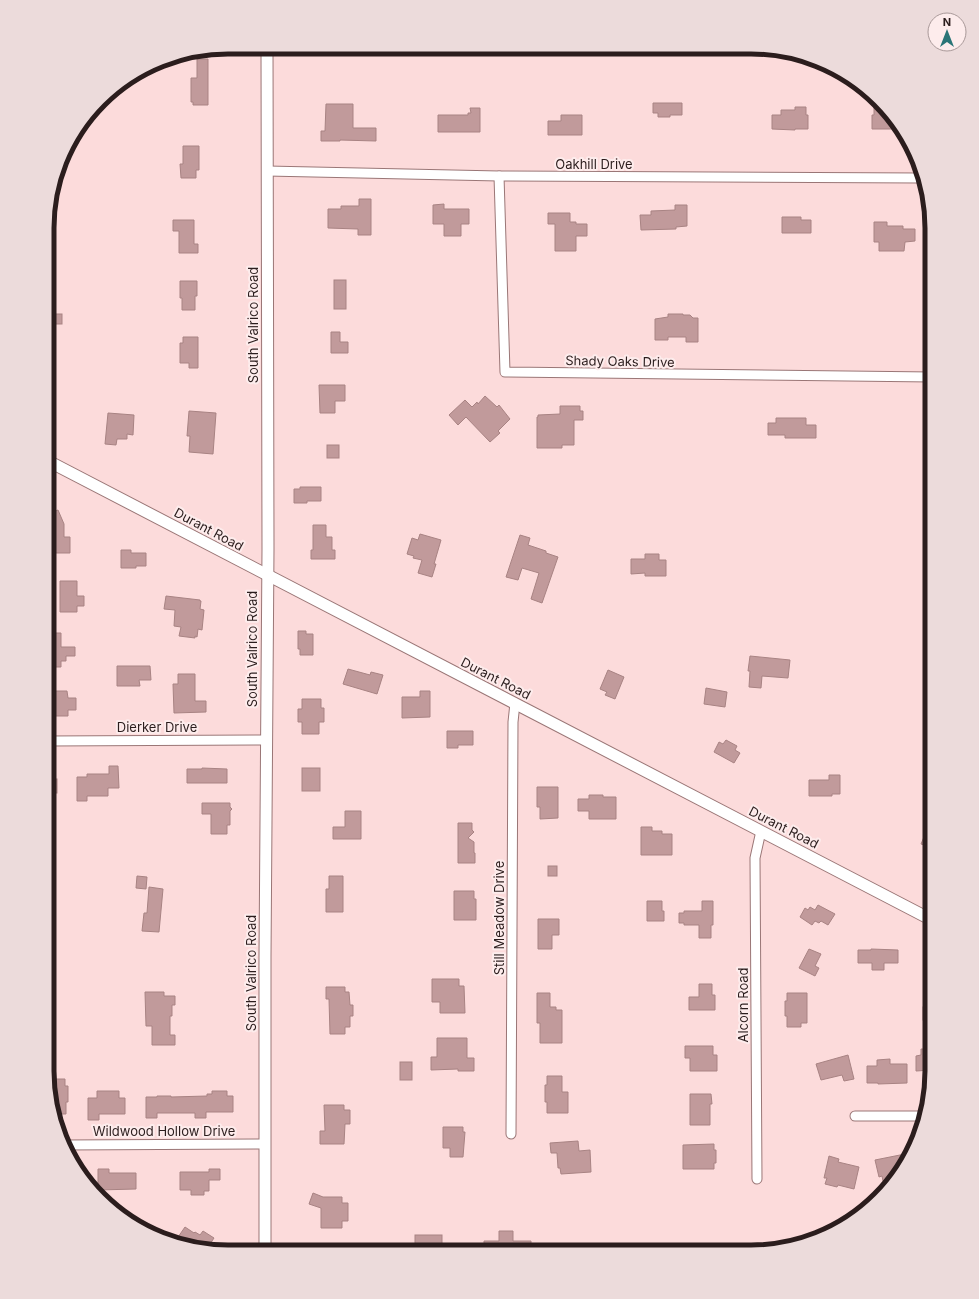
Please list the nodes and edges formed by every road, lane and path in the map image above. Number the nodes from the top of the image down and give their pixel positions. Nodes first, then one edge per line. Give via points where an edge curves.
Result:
1 (267, 54) edge
2 (267, 171) junction
3 (499, 176) junction
4 (918, 178) edge
5 (925, 377) edge
6 (54, 464) edge
7 (267, 575) junction
8 (515, 703) junction
9 (266, 740) junction
10 (54, 741) edge
11 (761, 831) junction
12 (925, 916) edge
13 (855, 1116) dead end
14 (919, 1116) edge
15 (511, 1134) dead end
16 (264, 1144) junction
17 (71, 1145) edge
18 (757, 1179) dead end
19 (265, 1245) edge

1 - 2 street, South Valrico Road
2 - 3 street, Oakhill Drive
2 - 7 street, South Valrico Road
3 - 4 street, Oakhill Drive
3 - 5 street, Shady Oaks Drive via 505,372
6 - 7 street, Durant Road
7 - 8 street, Durant Road
7 - 9 street, South Valrico Road
8 - 11 street, Durant Road
8 - 15 street, Still Meadow Drive
9 - 10 street, Dierker Drive
9 - 16 street, South Valrico Road
11 - 12 street, Durant Road
11 - 18 street, Alcorn Road via 755,858
13 - 14 street
16 - 17 street, Wildwood Hollow Drive
16 - 19 street, South Valrico Road

